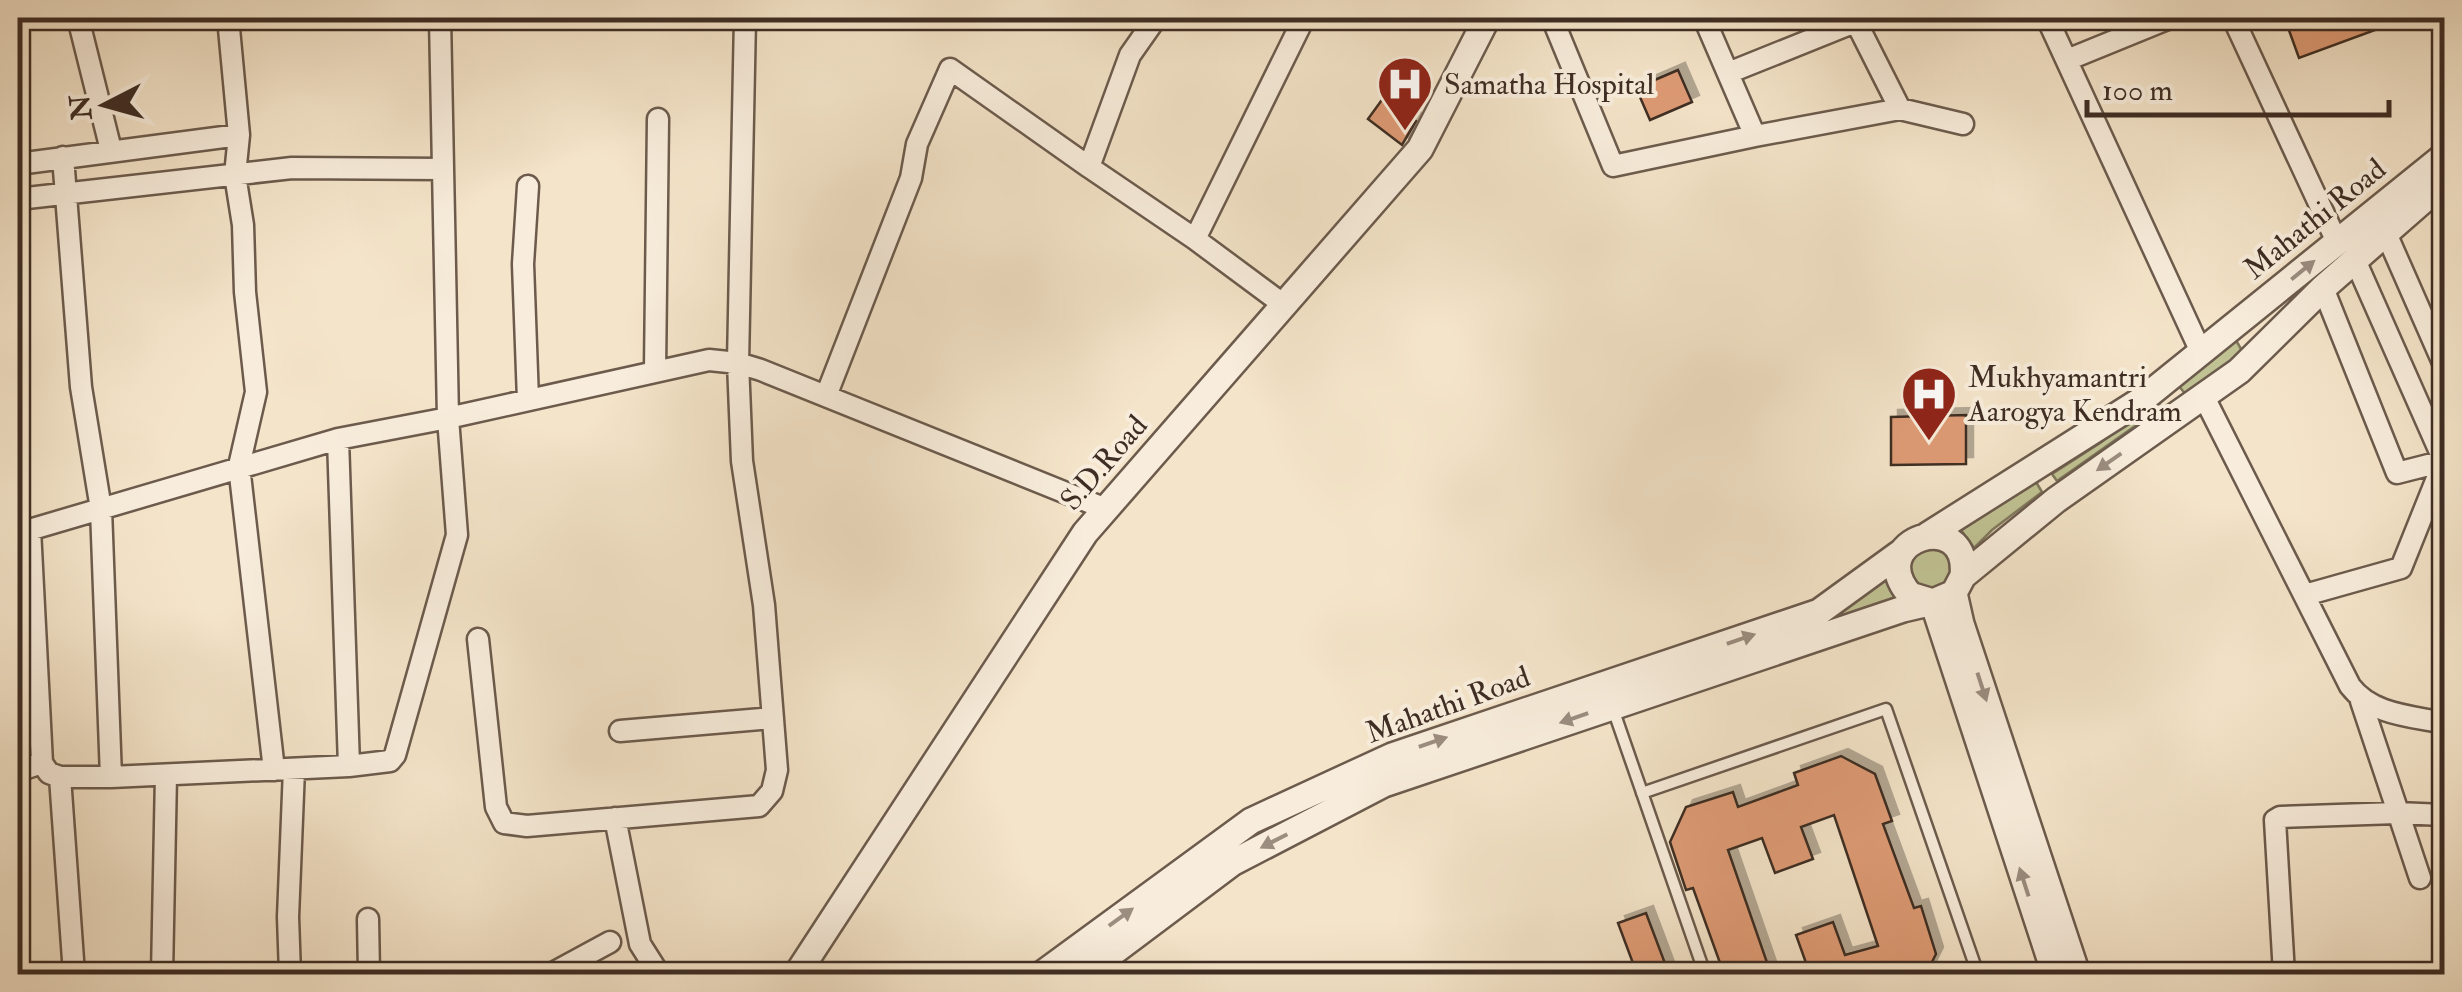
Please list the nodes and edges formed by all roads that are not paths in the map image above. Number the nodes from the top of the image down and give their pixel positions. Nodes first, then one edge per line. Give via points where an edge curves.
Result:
1 (78, 18) edge
2 (228, 18) edge
3 (440, 18) edge
4 (745, 18) edge
5 (1156, 18) edge
6 (1304, 18) edge
7 (1486, 18) edge
8 (1552, 18) edge
9 (1704, 18) edge
10 (2047, 18) edge
11 (2170, 18) edge
12 (2233, 18) edge
13 (1858, 19) edge
14 (2067, 60) junction
15 (1728, 73) junction
16 (1900, 109) junction
17 (658, 119) dead end
18 (1963, 124) dead end
19 (239, 134) junction
20 (1755, 136) junction
21 (111, 150) junction
22 (2444, 156) edge
23 (62, 157) junction
24 (18, 164) edge
25 (1089, 167) junction
26 (444, 169) junction
27 (234, 175) junction
28 (2444, 182) edge
29 (528, 186) dead end
30 (66, 194) junction
31 (18, 199) edge
32 (2386, 232) junction
33 (1195, 239) junction
34 (2346, 251) junction
35 (2323, 288) junction
36 (1284, 305) junction
37 (2228, 332) junction
38 (2201, 352) junction
39 (738, 363) junction
40 (2247, 363) junction
41 (2444, 365) edge
42 (655, 370) junction
43 (2171, 374) junction
44 (826, 396) junction
45 (528, 400) junction
46 (2196, 402) junction
47 (448, 418) junction
48 (338, 439) junction
49 (2444, 462) edge
50 (239, 466) junction
51 (2036, 469) junction
52 (2056, 500) junction
53 (100, 509) junction
54 (1106, 509) junction
55 (24, 531) edge
56 (1928, 536) junction
57 (1902, 551) junction
58 (1950, 591) junction
59 (2306, 595) junction
60 (478, 640) dead end
61 (2361, 701) junction
62 (1611, 706) junction
63 (772, 718) junction
64 (2444, 723) edge
65 (620, 730) dead end
66 (42, 763) junction
67 (348, 766) junction
68 (1397, 767) junction
69 (284, 769) junction
70 (18, 771) edge
71 (166, 775) junction
72 (60, 777) junction
73 (111, 777) junction
74 (1642, 794) junction
75 (2397, 813) junction
76 (2444, 816) edge
77 (616, 818) junction
78 (2420, 878) dead end
79 (368, 919) dead end
80 (610, 942) dead end
81 (74, 974) edge
82 (162, 974) edge
83 (290, 974) edge
84 (369, 974) edge
85 (551, 974) edge
86 (659, 974) edge
87 (798, 974) edge
88 (1042, 974) edge
89 (1084, 974) edge
90 (1705, 974) edge
91 (1978, 974) edge
92 (2055, 974) edge
93 (2077, 974) edge
94 (2284, 974) edge

1 - 21 street
2 - 19 street
3 - 26 street
4 - 39 street
5 - 25 street via 1130,55
6 - 33 street
7 - 36 street, S.D.Road via 1420,149
8 - 20 street via 1613,166
9 - 15 street
10 - 14 street
11 - 14 street
12 - 34 street
13 - 15 street
13 - 16 street
14 - 38 street
15 - 20 street
16 - 18 street
16 - 20 street
17 - 42 street
19 - 21 street
19 - 27 street
21 - 23 street
22 - 34 street, Mahathi Road
23 - 24 street
23 - 30 street
25 - 33 street
25 - 44 street via 950,69
26 - 27 street via 292,168
26 - 47 street
27 - 30 street
27 - 50 street via 256,392
28 - 32 street, Mahathi Road
29 - 45 street
30 - 31 street
30 - 53 street
32 - 34 street, Mahathi Road
32 - 41 street
33 - 36 street
34 - 35 street, Mahathi Road
37 -> 34 street, Mahathi Road
34 - 49 street
35 - 40 street, Mahathi Road
35 - 49 street via 2397,473
36 - 54 street, S.D.Road
37 - 38 street, Mahathi Road
37 - 40 street
38 - 43 street, Mahathi Road
39 - 42 street via 709,360
39 - 44 street
39 - 63 street via 742,460 764,605
40 - 46 street, Mahathi Road
42 - 45 street
43 - 46 street
43 - 51 street, Mahathi Road
44 - 54 street
45 - 47 street
46 -> 52 street, Mahathi Road
46 - 59 street
47 - 48 street
47 - 67 street via 456,534 395,754 384,764
48 - 50 street
48 - 67 street
49 - 59 street via 2401,568
50 - 53 street
50 - 69 street
51 - 52 street
51 - 56 street, Mahathi Road
52 - 58 street, Mahathi Road
53 - 55 street
53 - 73 street
54 - 87 street, S.D.Road
55 - 66 street
56 - 57 street, Mahathi Road
56 - 58 street via 1956,547 1964,566
57 - 58 street via 1902,586 1921,601
68 -> 57 street, Mahathi Road via 1819,612
58 - 62 street, Mahathi Road
92 -> 58 street
58 -> 93 street
59 - 61 street
60 - 77 street via 496,806 504,823
61 - 64 street
61 - 75 street
62 -> 68 street, Mahathi Road
62 - 74 lane
63 - 65 street
63 - 77 street via 777,770 759,806
66 - 70 street
66 - 72 street
67 - 69 street
88 -> 68 street, Mahathi Road via 1251,821
68 -> 89 street, Mahathi Road via 1232,862
69 - 71 street
69 - 83 street
71 - 73 street
71 - 82 street
72 - 73 street
72 - 81 street
74 - 90 lane
74 - 91 lane via 1886,708
75 - 76 street
75 - 78 street
75 - 94 street via 2275,820
77 - 86 street via 640,944
79 - 84 street
80 - 85 street

